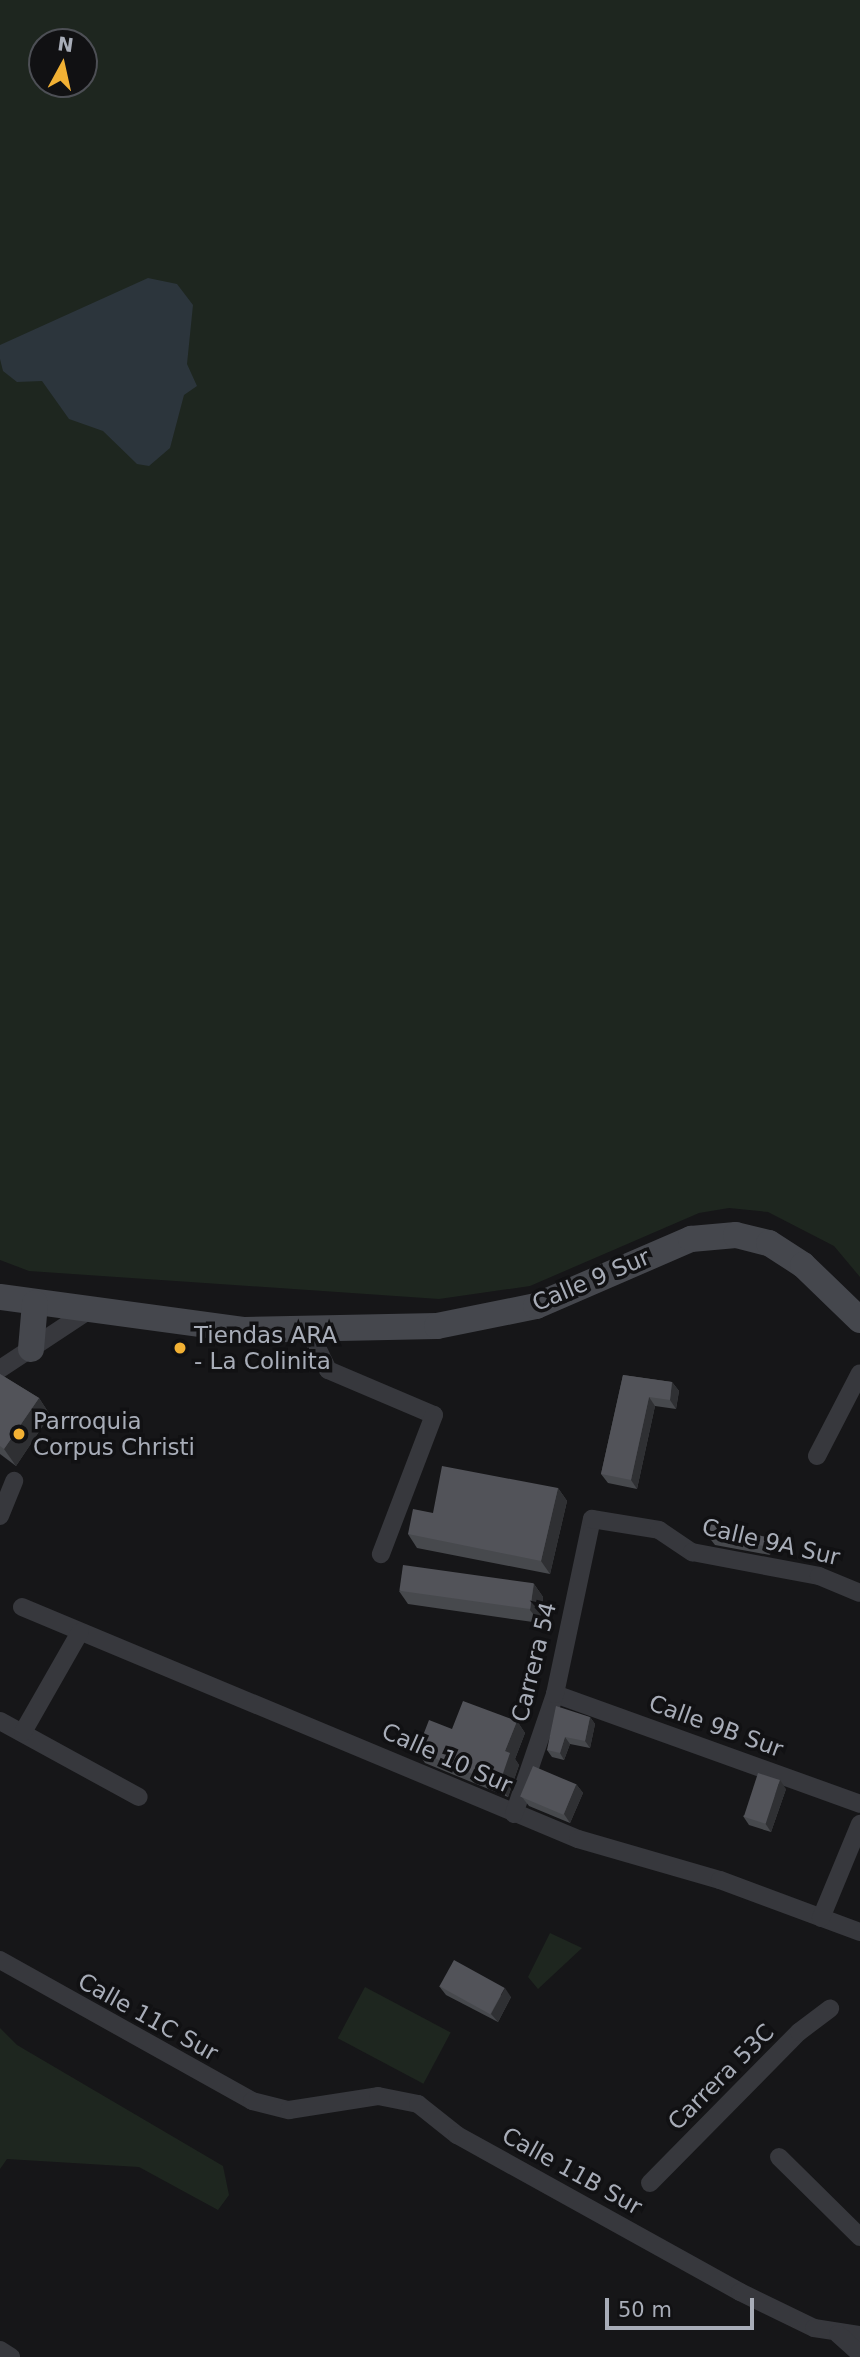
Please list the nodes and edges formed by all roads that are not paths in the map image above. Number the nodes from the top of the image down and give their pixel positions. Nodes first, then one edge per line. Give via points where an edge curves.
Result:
1 (0, 1297) edge
2 (35, 1303) junction
3 (86, 1312) junction
4 (860, 1320) edge
5 (310, 1333) junction
6 (31, 1349) junction
7 (0, 1369) edge
8 (860, 1373) edge
9 (817, 1457) dead end
10 (14, 1481) dead end
11 (0, 1516) edge
12 (592, 1519) joint
13 (381, 1554) dead end
14 (860, 1593) edge
15 (22, 1607) dead end
16 (80, 1632) junction
17 (555, 1694) junction
18 (0, 1721) edge
19 (23, 1732) junction
20 (139, 1797) dead end
21 (860, 1804) edge
22 (514, 1814) junction
23 (860, 1824) edge
24 (821, 1917) junction
25 (860, 1932) edge
26 (0, 1960) edge
27 (830, 2009) dead end
28 (276, 2109) joint
29 (779, 2157) dead end
30 (650, 2183) dead end
31 (860, 2236) edge
32 (838, 2334) junction
33 (860, 2335) edge
34 (0, 2350) edge
35 (860, 2354) edge
36 (11, 2357) edge

1 - 2 main road, Calle 9 Sur
2 - 3 main road, Calle 9 Sur
2 - 6 main road via 38,1322
3 - 5 main road, Calle 9 Sur
3 - 6 street
4 - 5 main road, Calle 9 Sur via 803,1265 769,1243 736,1235 691,1239 536,1306 437,1326
5 - 13 street via 328,1370 429,1409 434,1421
6 - 7 street
8 - 9 street
10 - 11 street
12 - 14 street, Calle 9A Sur via 659,1530 692,1552 819,1576
12 - 17 street, Carrera 54
15 - 16 street, Calle 10 Sur
16 - 19 street
16 - 22 street, Calle 10 Sur
17 - 21 street, Calle 9B Sur
17 - 22 street, Carrera 54
18 - 19 street
19 - 20 street
22 - 24 street, Calle 10 Sur
23 - 24 street
24 - 25 street, Calle 10 Sur
26 - 28 street, Calle 11C Sur via 162,2054
27 - 30 street, Carrera 53C via 799,2032
28 - 32 street, Calle 11B Sur via 378,2095 418,2104 457,2135 740,2292
29 - 31 street
32 - 33 street, Calle 11B Sur
32 - 35 street, Calle 11B Sur
34 - 36 street

